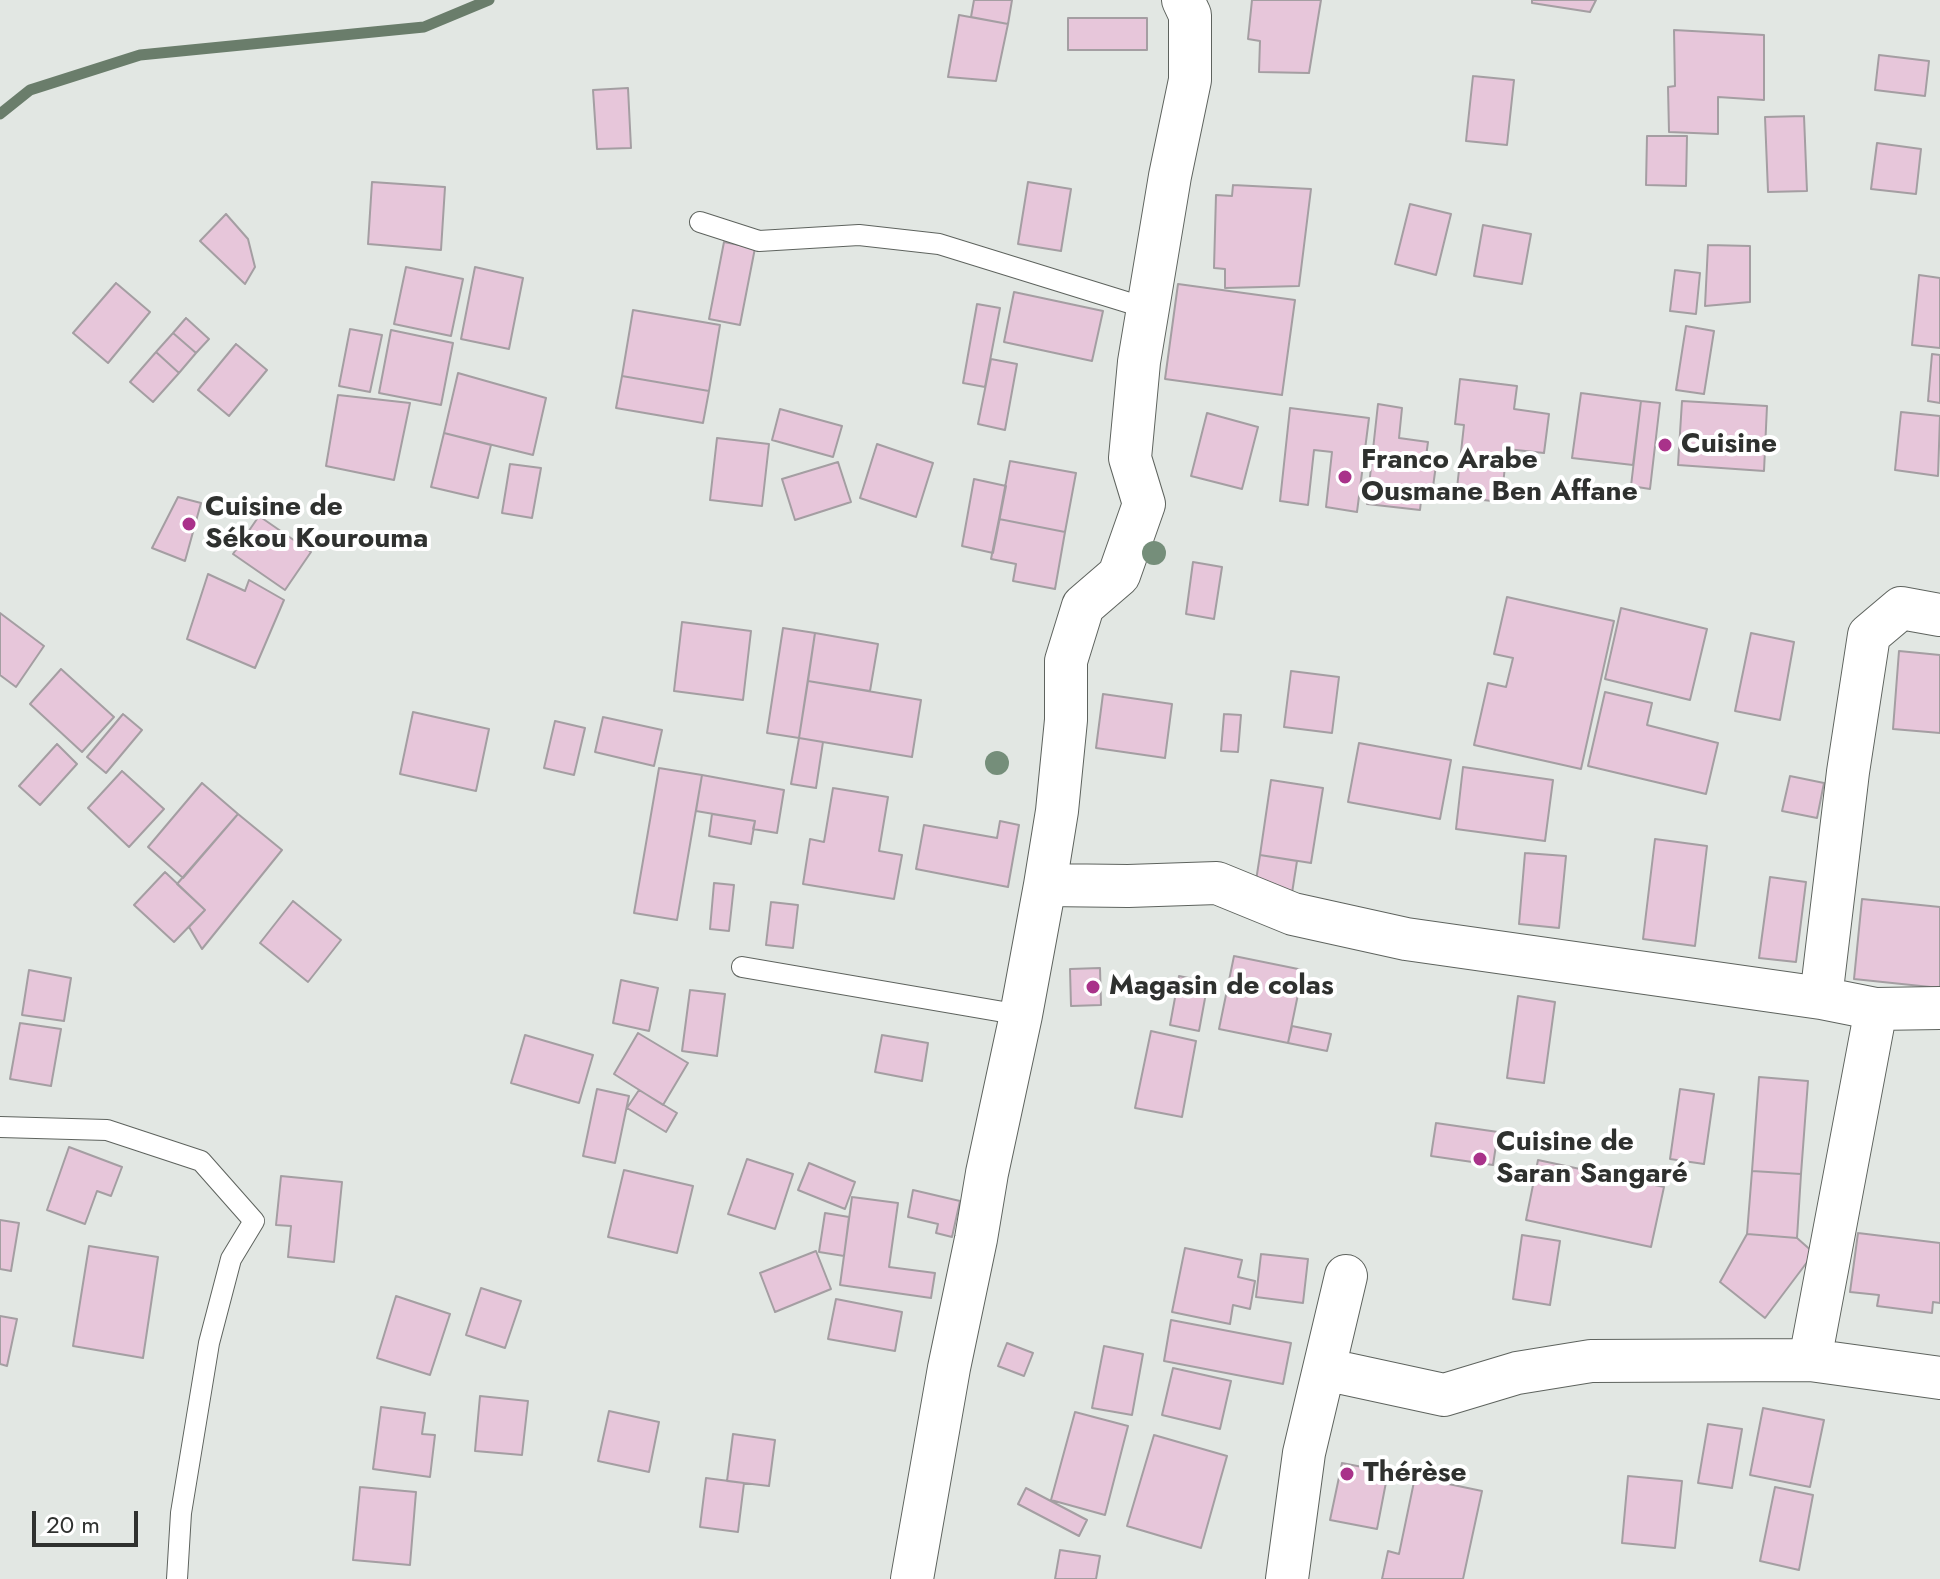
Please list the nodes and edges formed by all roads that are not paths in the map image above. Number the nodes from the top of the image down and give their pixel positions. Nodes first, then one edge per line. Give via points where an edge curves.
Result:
1 (1183, 0) edge
2 (700, 222) dead end
3 (1149, 309) junction
4 (1940, 615) edge
5 (1045, 885) junction
6 (742, 967) dead end
7 (1821, 998) junction
8 (1940, 1008) edge
9 (1876, 1009) junction
10 (1021, 1015) junction
11 (0, 1127) edge
12 (1346, 1276) dead end
13 (1810, 1360) junction
14 (1324, 1369) junction
15 (1940, 1378) edge
16 (177, 1579) edge
17 (912, 1579) edge
18 (1287, 1579) edge

1 - 3 street via 1190,15 1190,80
2 - 3 lane via 759,241 859,235 939,244
3 - 5 street via 1130,458 1144,504 1119,575 1083,606 1066,661 1066,720
4 - 7 street via 1901,608 1869,635
5 - 7 street via 1217,883 1293,914 1406,939
5 - 10 street
6 - 10 lane
7 - 9 street
8 - 9 street
9 - 13 street
10 - 17 street
11 - 16 lane via 107,1130 201,1161 254,1221 231,1259 209,1343 181,1513
12 - 14 street
13 - 14 street via 1591,1361 1517,1373 1444,1395
13 - 15 street
14 - 18 street via 1304,1453

